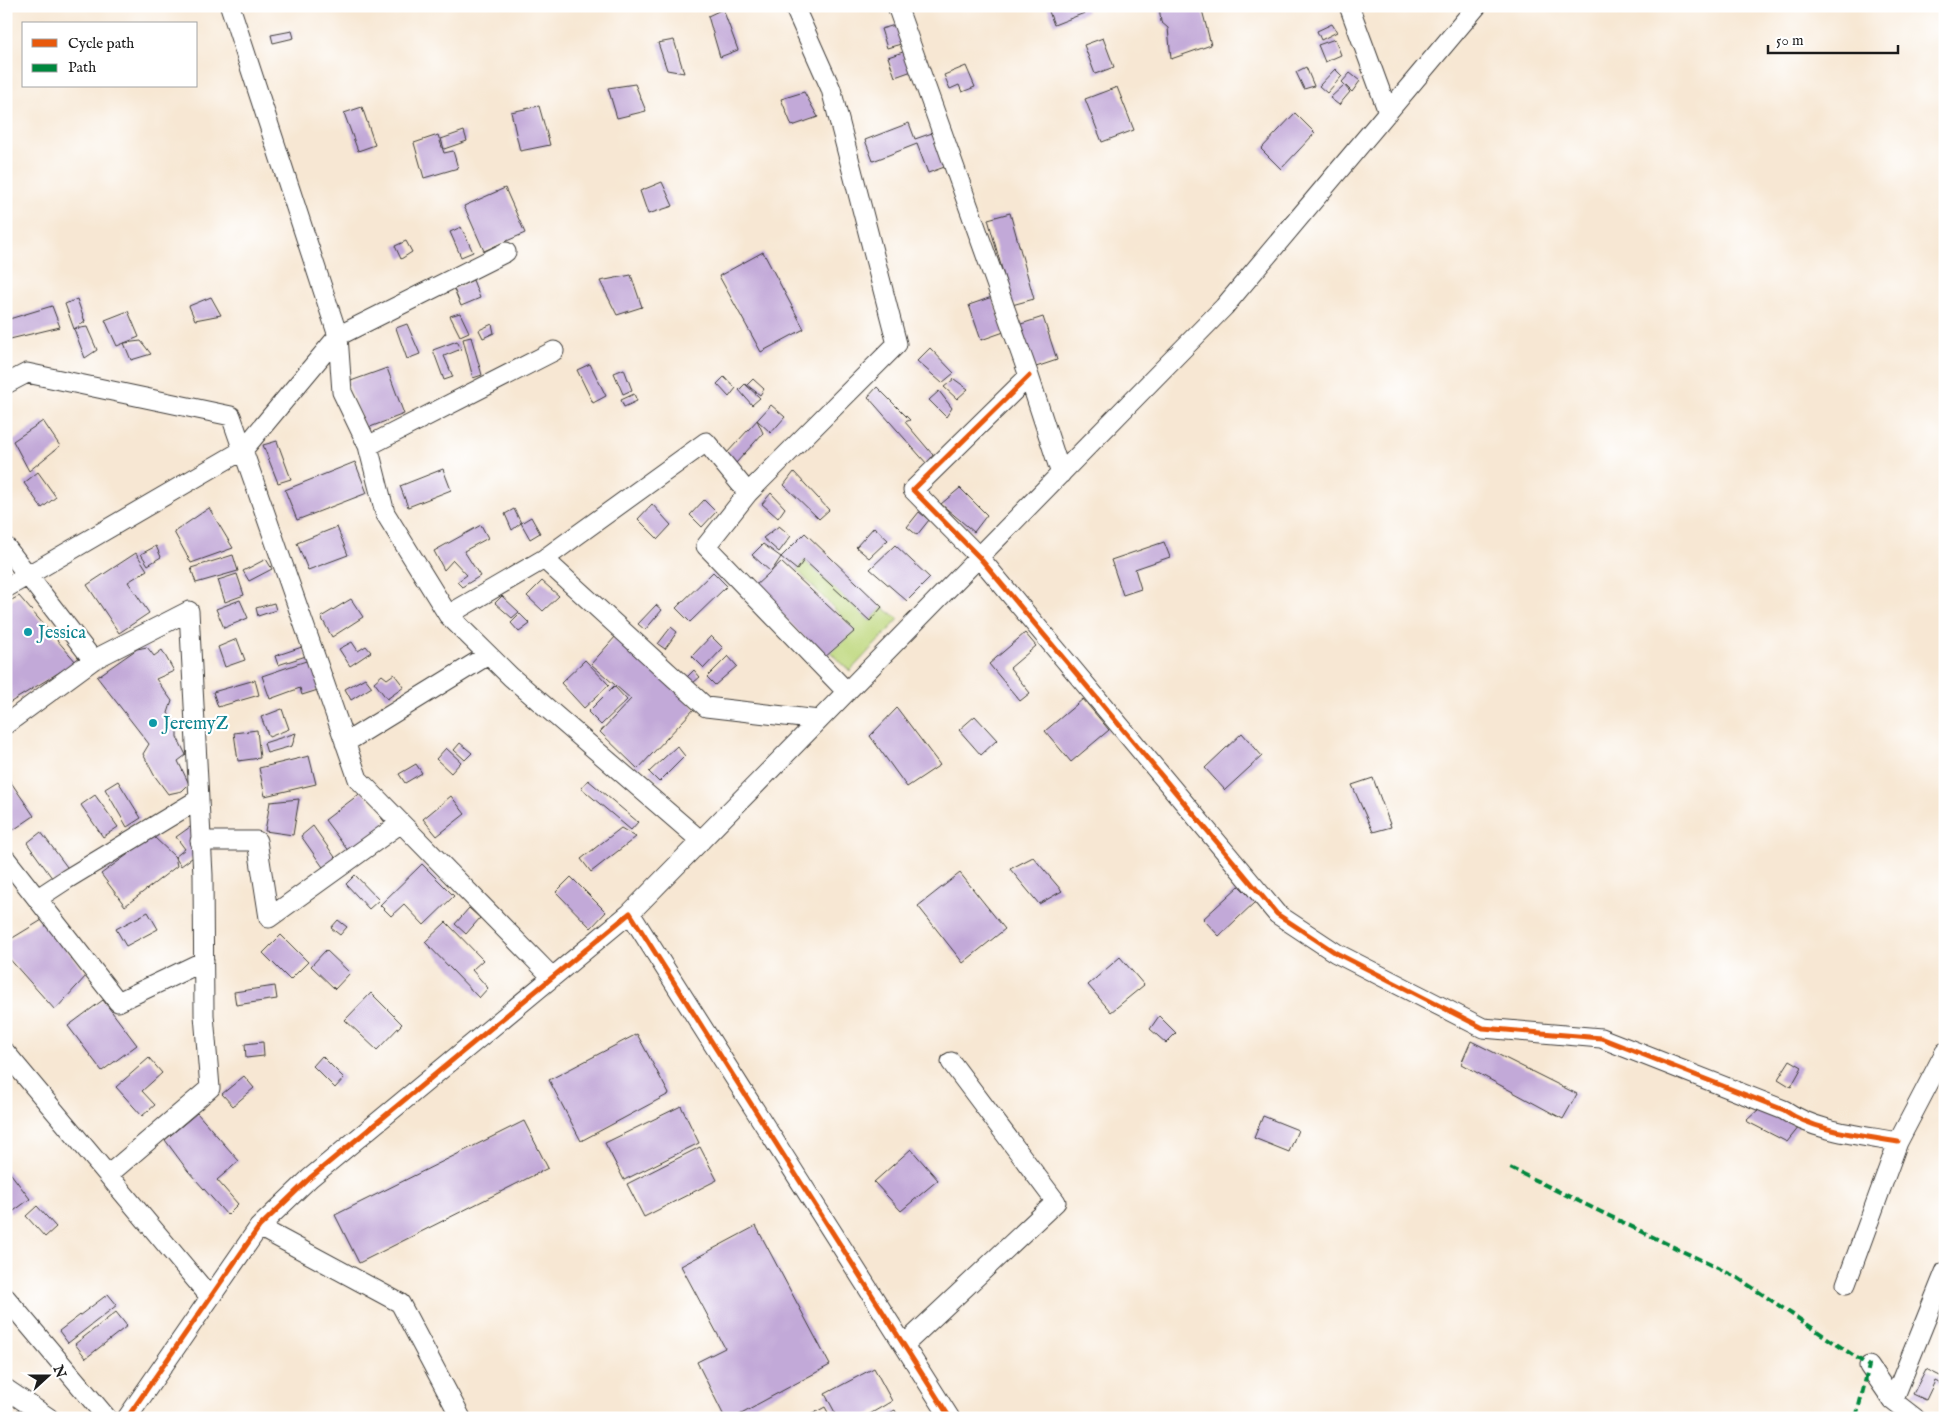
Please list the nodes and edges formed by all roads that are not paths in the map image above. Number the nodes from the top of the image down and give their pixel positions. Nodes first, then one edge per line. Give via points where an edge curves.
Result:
1 (230, 6) edge
2 (794, 6) edge
3 (897, 6) edge
4 (1349, 6) edge
5 (1477, 6) edge
6 (1388, 112) junction
7 (506, 252) dead end
8 (338, 336) junction
9 (554, 350) dead end
10 (1029, 376) junction
11 (6, 384) edge
12 (368, 446) junction
13 (243, 450) junction
14 (1061, 474) junction
15 (748, 493) junction
16 (6, 547) edge
17 (980, 557) junction
18 (544, 559) junction
19 (27, 574) junction
20 (6, 588) edge
21 (448, 615) junction
22 (488, 654) junction
23 (93, 660) junction
24 (846, 692) junction
25 (819, 720) junction
26 (6, 724) edge
27 (345, 743) junction
28 (199, 799) junction
29 (401, 823) junction
30 (200, 841) junction
31 (701, 841) junction
32 (6, 859) edge
33 (12, 880) edge
34 (38, 898) junction
35 (630, 913) junction
36 (204, 961) junction
37 (552, 978) junction
38 (1945, 1052) edge
39 (6, 1053) edge
40 (952, 1062) dead end
41 (1898, 1142) junction
42 (108, 1175) junction
43 (259, 1227) junction
44 (1945, 1272) edge
45 (1846, 1284) dead end
46 (210, 1297) junction
47 (6, 1298) edge
48 (904, 1345) junction
49 (1869, 1366) dead end
50 (6, 1388) edge
51 (1892, 1401) junction
52 (48, 1418) edge
53 (107, 1418) edge
54 (127, 1418) edge
55 (461, 1418) edge
56 (950, 1418) edge
57 (1915, 1418) edge

1 - 8 street
2 - 15 street via 831,89 897,344
3 - 10 street
4 - 6 street
5 - 6 street
6 - 14 street via 1224,307
7 - 8 street
8 - 12 street via 342,392
8 - 13 street
9 - 12 street
10 - 14 street
10 - 17 street via 913,490
11 - 13 street via 27,373 231,416
12 - 21 street via 386,513
13 - 19 street
13 - 27 street
14 - 17 street
15 - 18 street via 706,442
15 - 24 street via 706,546
16 - 19 street
17 - 24 street
17 - 41 street via 1278,914 1336,953 1483,1028 1601,1038 1784,1110 1797,1119 1824,1128
18 - 21 street
18 - 25 street via 706,707
19 - 20 street
19 - 23 street
21 - 22 street
22 - 27 street
22 - 31 street
23 - 26 street
23 - 28 street via 189,611
24 - 25 street
25 - 31 street
27 - 29 street via 358,779
28 - 30 street
28 - 34 street
29 - 30 street via 269,918 257,841
29 - 37 street
30 - 36 street
31 - 35 street
32 - 33 street
33 - 34 street
34 - 36 street via 118,1002
35 - 37 street
35 - 48 street
36 - 42 street via 204,1015 210,1088
37 - 43 street via 310,1178
38 - 41 street
39 - 42 street
40 - 48 street via 1056,1202
41 - 45 street
42 - 46 street
43 - 46 street
43 - 55 street via 400,1303
44 - 51 street
46 - 54 street
47 - 53 street
48 - 56 street
49 - 51 street
50 - 52 street
51 - 57 street

